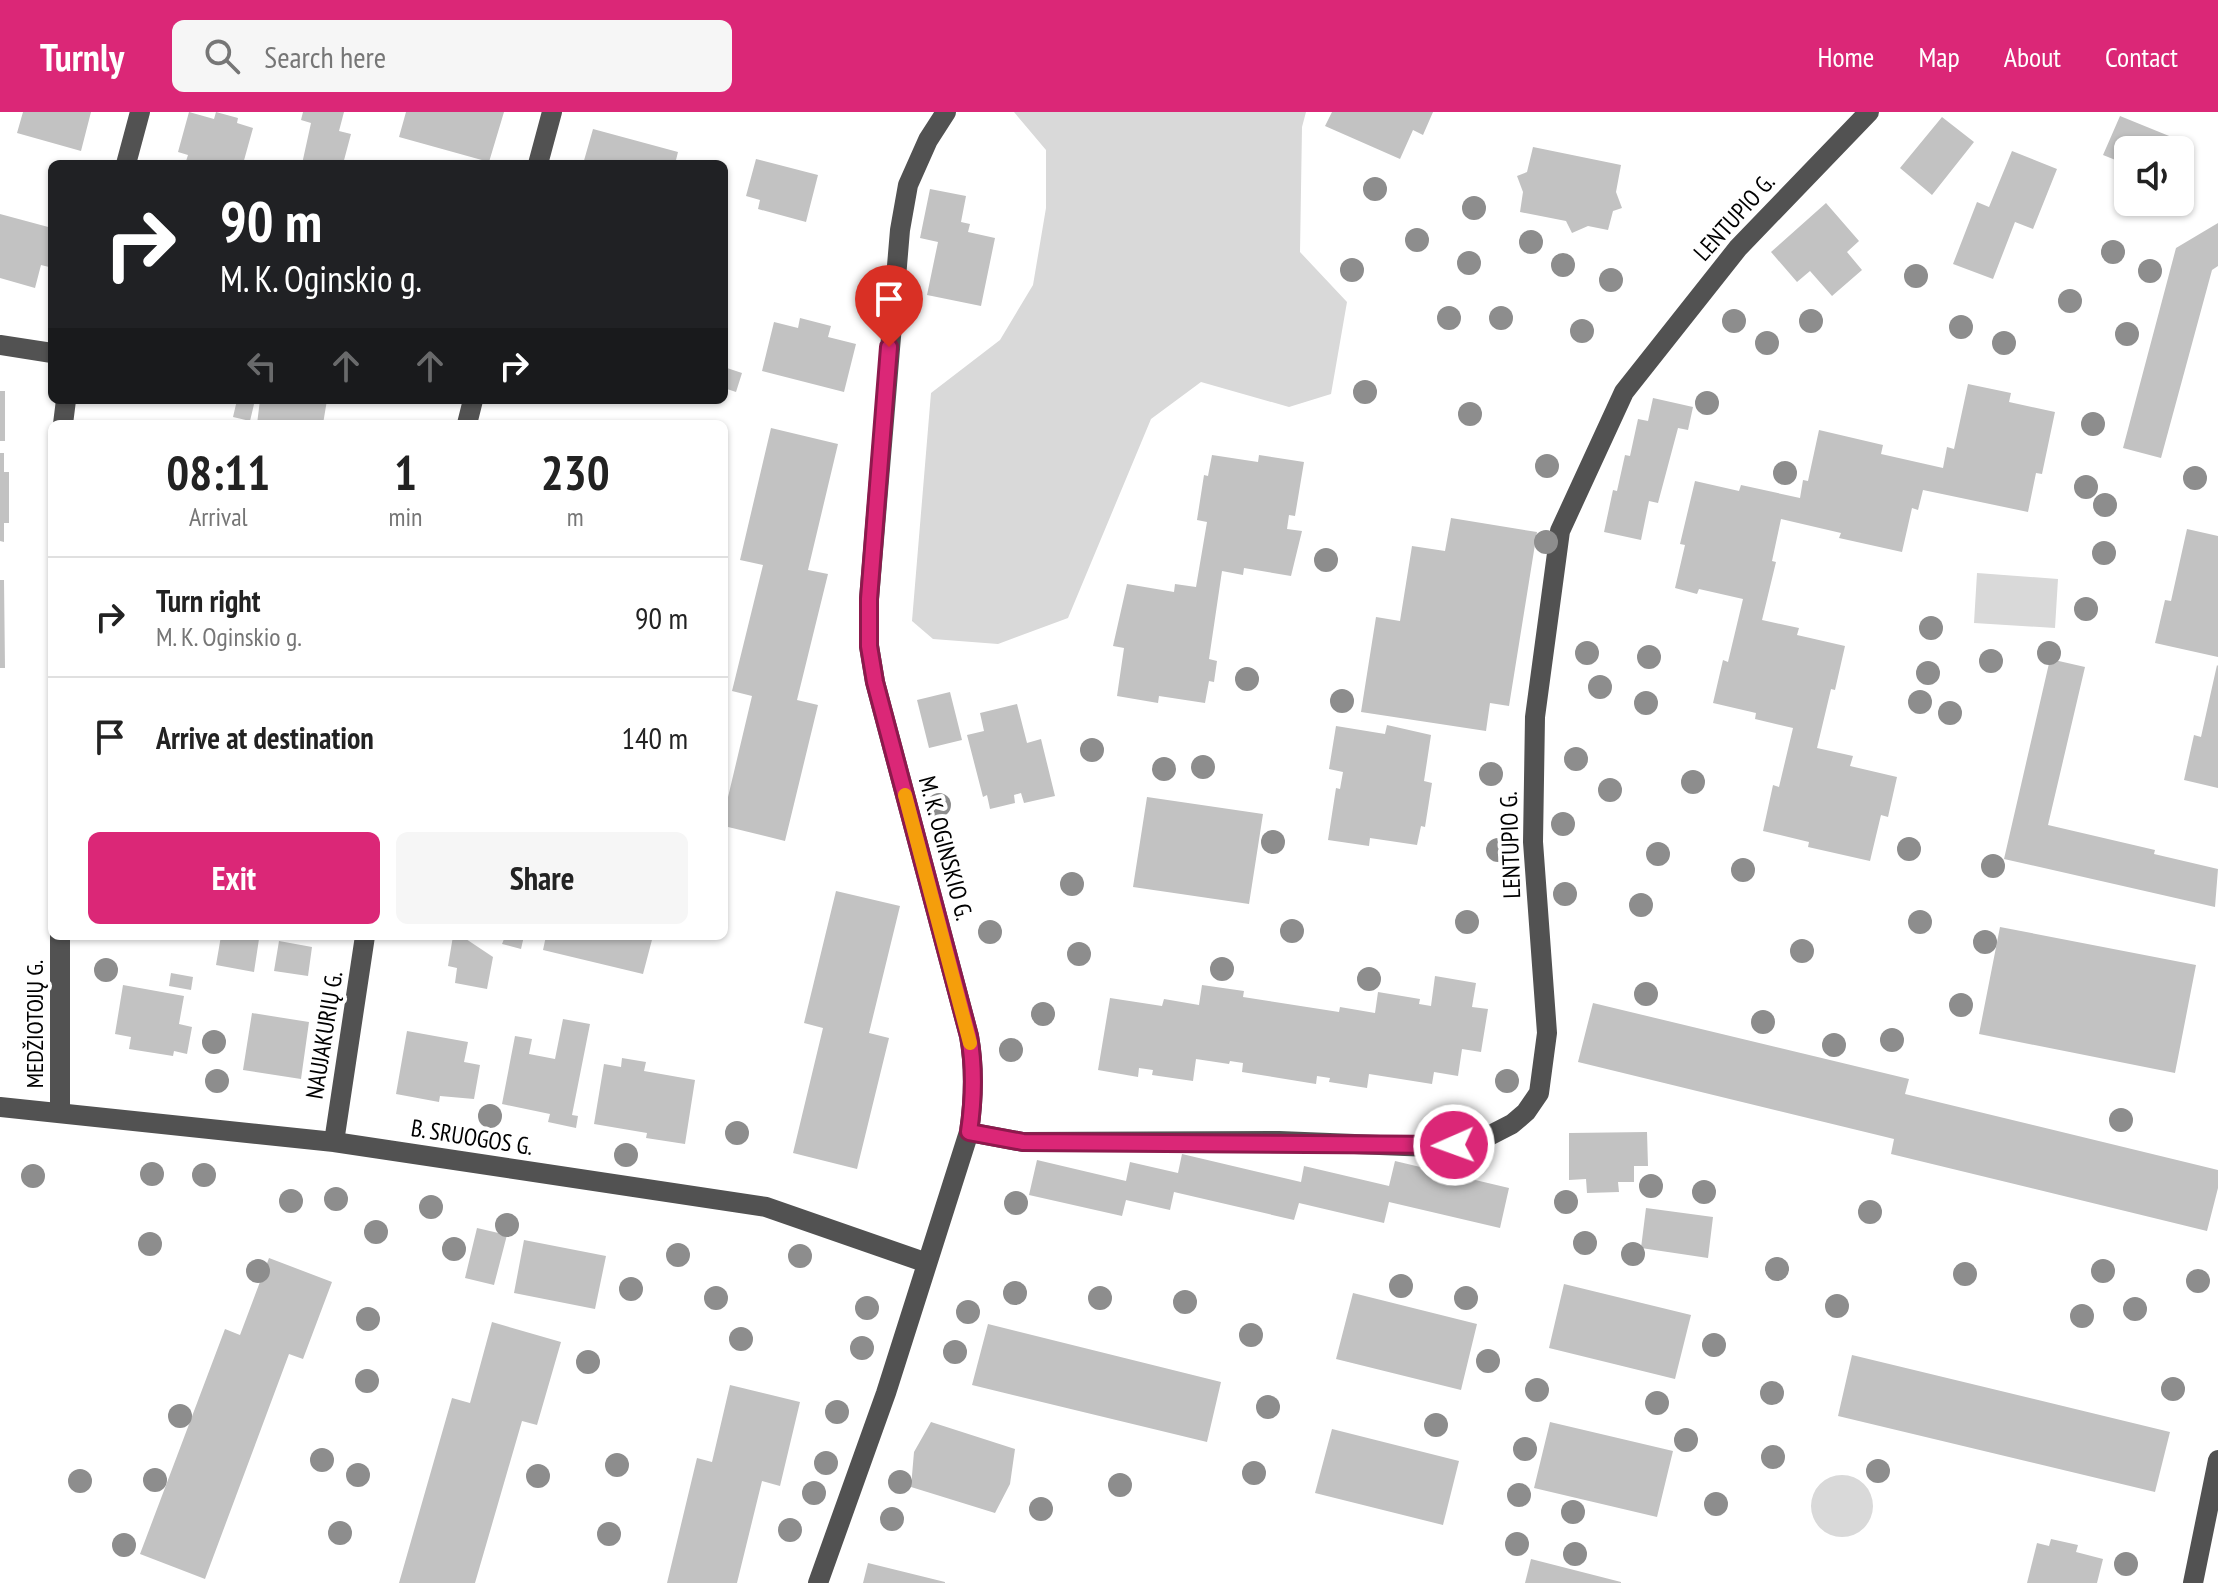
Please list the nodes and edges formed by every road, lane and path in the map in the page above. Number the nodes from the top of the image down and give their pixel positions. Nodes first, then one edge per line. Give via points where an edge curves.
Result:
1 (140, 112) edge
2 (552, 112) edge
3 (946, 112) edge
4 (1869, 112) edge
5 (127, 160) edge
6 (539, 160) edge
7 (0, 345) edge
8 (48, 352) edge
9 (60, 940) edge
10 (364, 940) edge
11 (0, 1107) edge
12 (60, 1111) junction
13 (969, 1132) junction
14 (334, 1142) junction
15 (927, 1263) junction
16 (2218, 1460) edge
17 (818, 1583) edge
18 (2193, 1583) edge

1 - 5 street
2 - 6 street
3 - 13 street, M. K. OGINSKIO G. via 908,185 900,230 879,454 869,646 969,1036 975,1094
4 - 13 street, LENTUPIO G. via 1738,248 1624,392 1560,531 1535,717 1533,842 1547,1033 1539,1093 1526,1112 1477,1142 1430,1147 1279,1141 1023,1142
7 - 8 street
9 - 12 street, MEDŽIOTOJŲ G.
10 - 14 street, NAUJAKURIŲ G.
11 - 12 street, B. SRUOGOS G.
12 - 14 street, B. SRUOGOS G.
13 - 15 street, M. K. OGINSKIO G.
14 - 15 street, B. SRUOGOS G. via 766,1207
15 - 17 street, M. K. OGINSKIO G.
16 - 18 street

